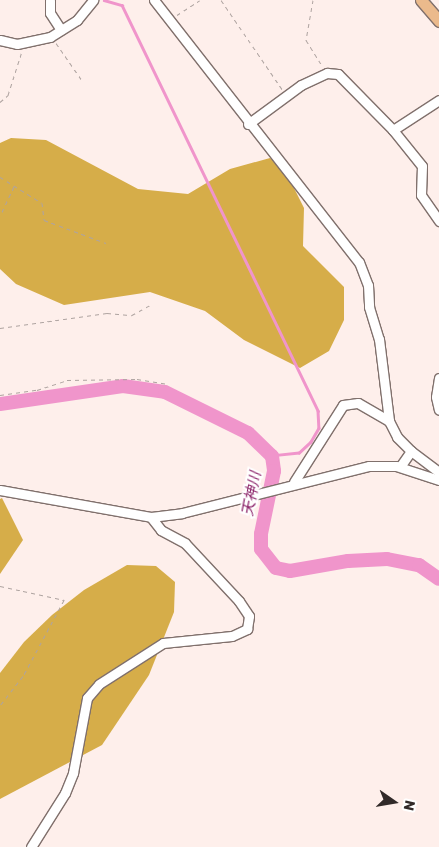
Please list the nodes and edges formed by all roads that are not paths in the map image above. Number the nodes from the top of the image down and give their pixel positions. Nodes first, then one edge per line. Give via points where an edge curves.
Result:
1 (50, 0) edge
2 (94, 0) edge
3 (154, 0) edge
4 (421, 0) edge
5 (439, 21) edge
6 (61, 30) junction
7 (0, 40) edge
8 (439, 100) edge
9 (248, 124) junction
10 (393, 130) junction
11 (439, 221) edge
12 (439, 378) edge
13 (439, 410) edge
14 (389, 422) junction
15 (411, 451) junction
16 (400, 467) junction
17 (439, 472) edge
18 (439, 480) edge
19 (294, 482) junction
20 (0, 490) edge
21 (151, 517) junction
22 (31, 847) edge

1 - 6 street via 50,13
2 - 6 street via 77,20
3 - 9 street
4 - 5 main road
6 - 7 street via 24,43
8 - 10 street
9 - 10 street via 287,95 327,73 338,74
9 - 14 street via 359,262 368,285 379,339
10 - 11 street via 422,166 420,195
12 - 13 street via 436,397
14 - 15 street
14 - 19 street via 358,403 343,405
15 - 16 street
15 - 17 street
16 - 18 street
16 - 19 street via 369,466
19 - 21 street via 182,513
20 - 21 street
21 - 22 street via 161,530 185,543 239,602 249,616 247,629 232,636 163,643 100,684 87,698 73,773 65,793

